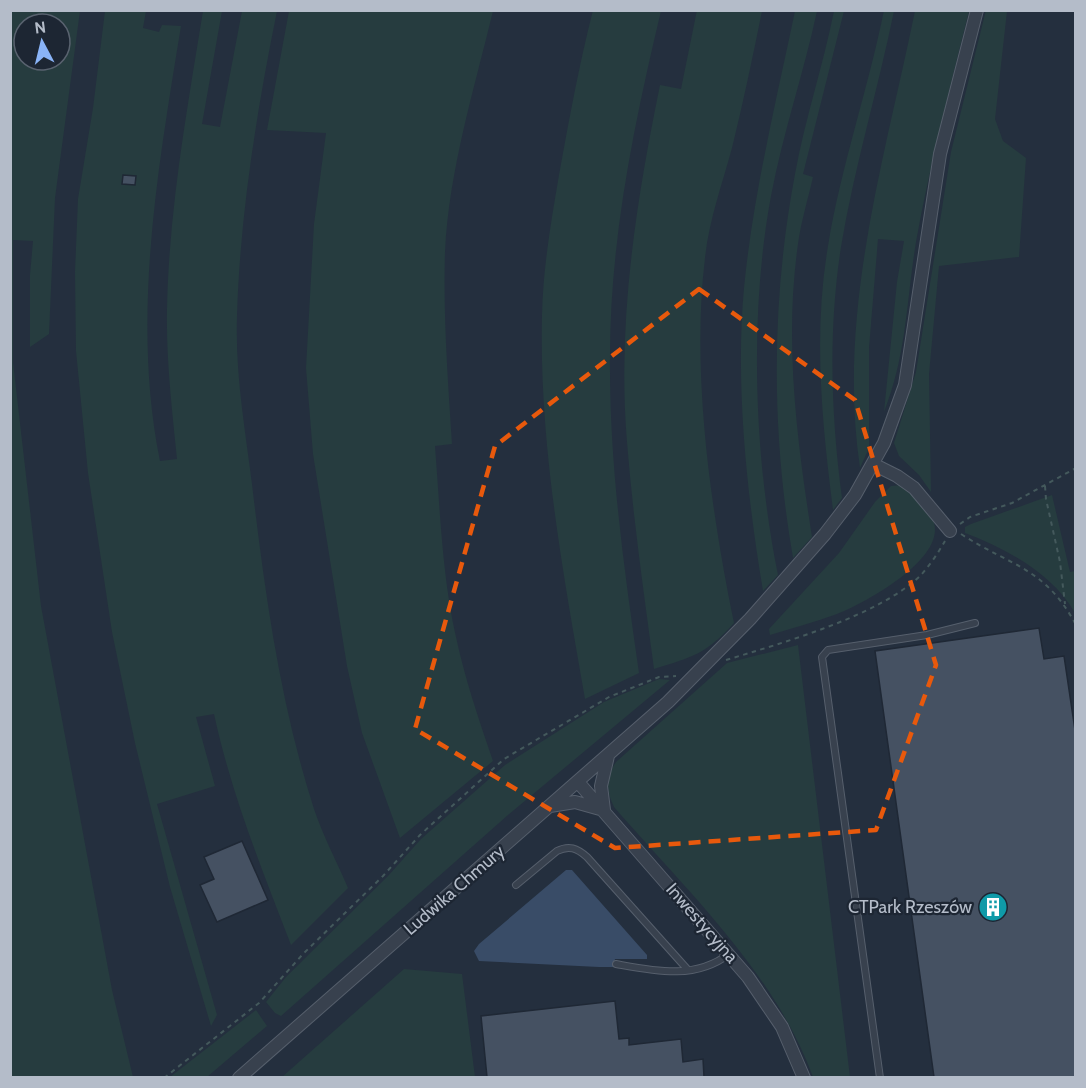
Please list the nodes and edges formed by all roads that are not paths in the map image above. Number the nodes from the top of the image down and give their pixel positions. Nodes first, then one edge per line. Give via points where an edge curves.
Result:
1 (977, 10) edge
2 (873, 464) junction
3 (950, 531) road end
4 (975, 622) dead end
5 (609, 755) junction
6 (578, 782) junction
7 (550, 807) junction
8 (604, 811) junction
9 (516, 885) dead end
10 (729, 954) junction
11 (616, 964) dead end
12 (688, 970) junction
13 (239, 1077) edge
14 (804, 1077) edge
15 (880, 1077) edge

1 - 2 street, Ludwika Chmury via 940,153 905,386
2 - 3 street via 914,488
2 - 5 street, Ludwika Chmury via 825,534 750,619
4 - 15 lane via 927,635 828,650 822,657
5 - 6 street, Ludwika Chmury
5 - 8 street via 601,786
6 - 7 street, Ludwika Chmury
6 - 8 street, Inwestycyjna
7 - 8 street via 584,803
7 - 13 street, Ludwika Chmury
8 - 10 street, Inwestycyjna
9 - 12 lane via 557,850 576,849
10 - 12 lane via 707,968
10 - 14 street, Inwestycyjna via 771,1008
11 - 12 lane

